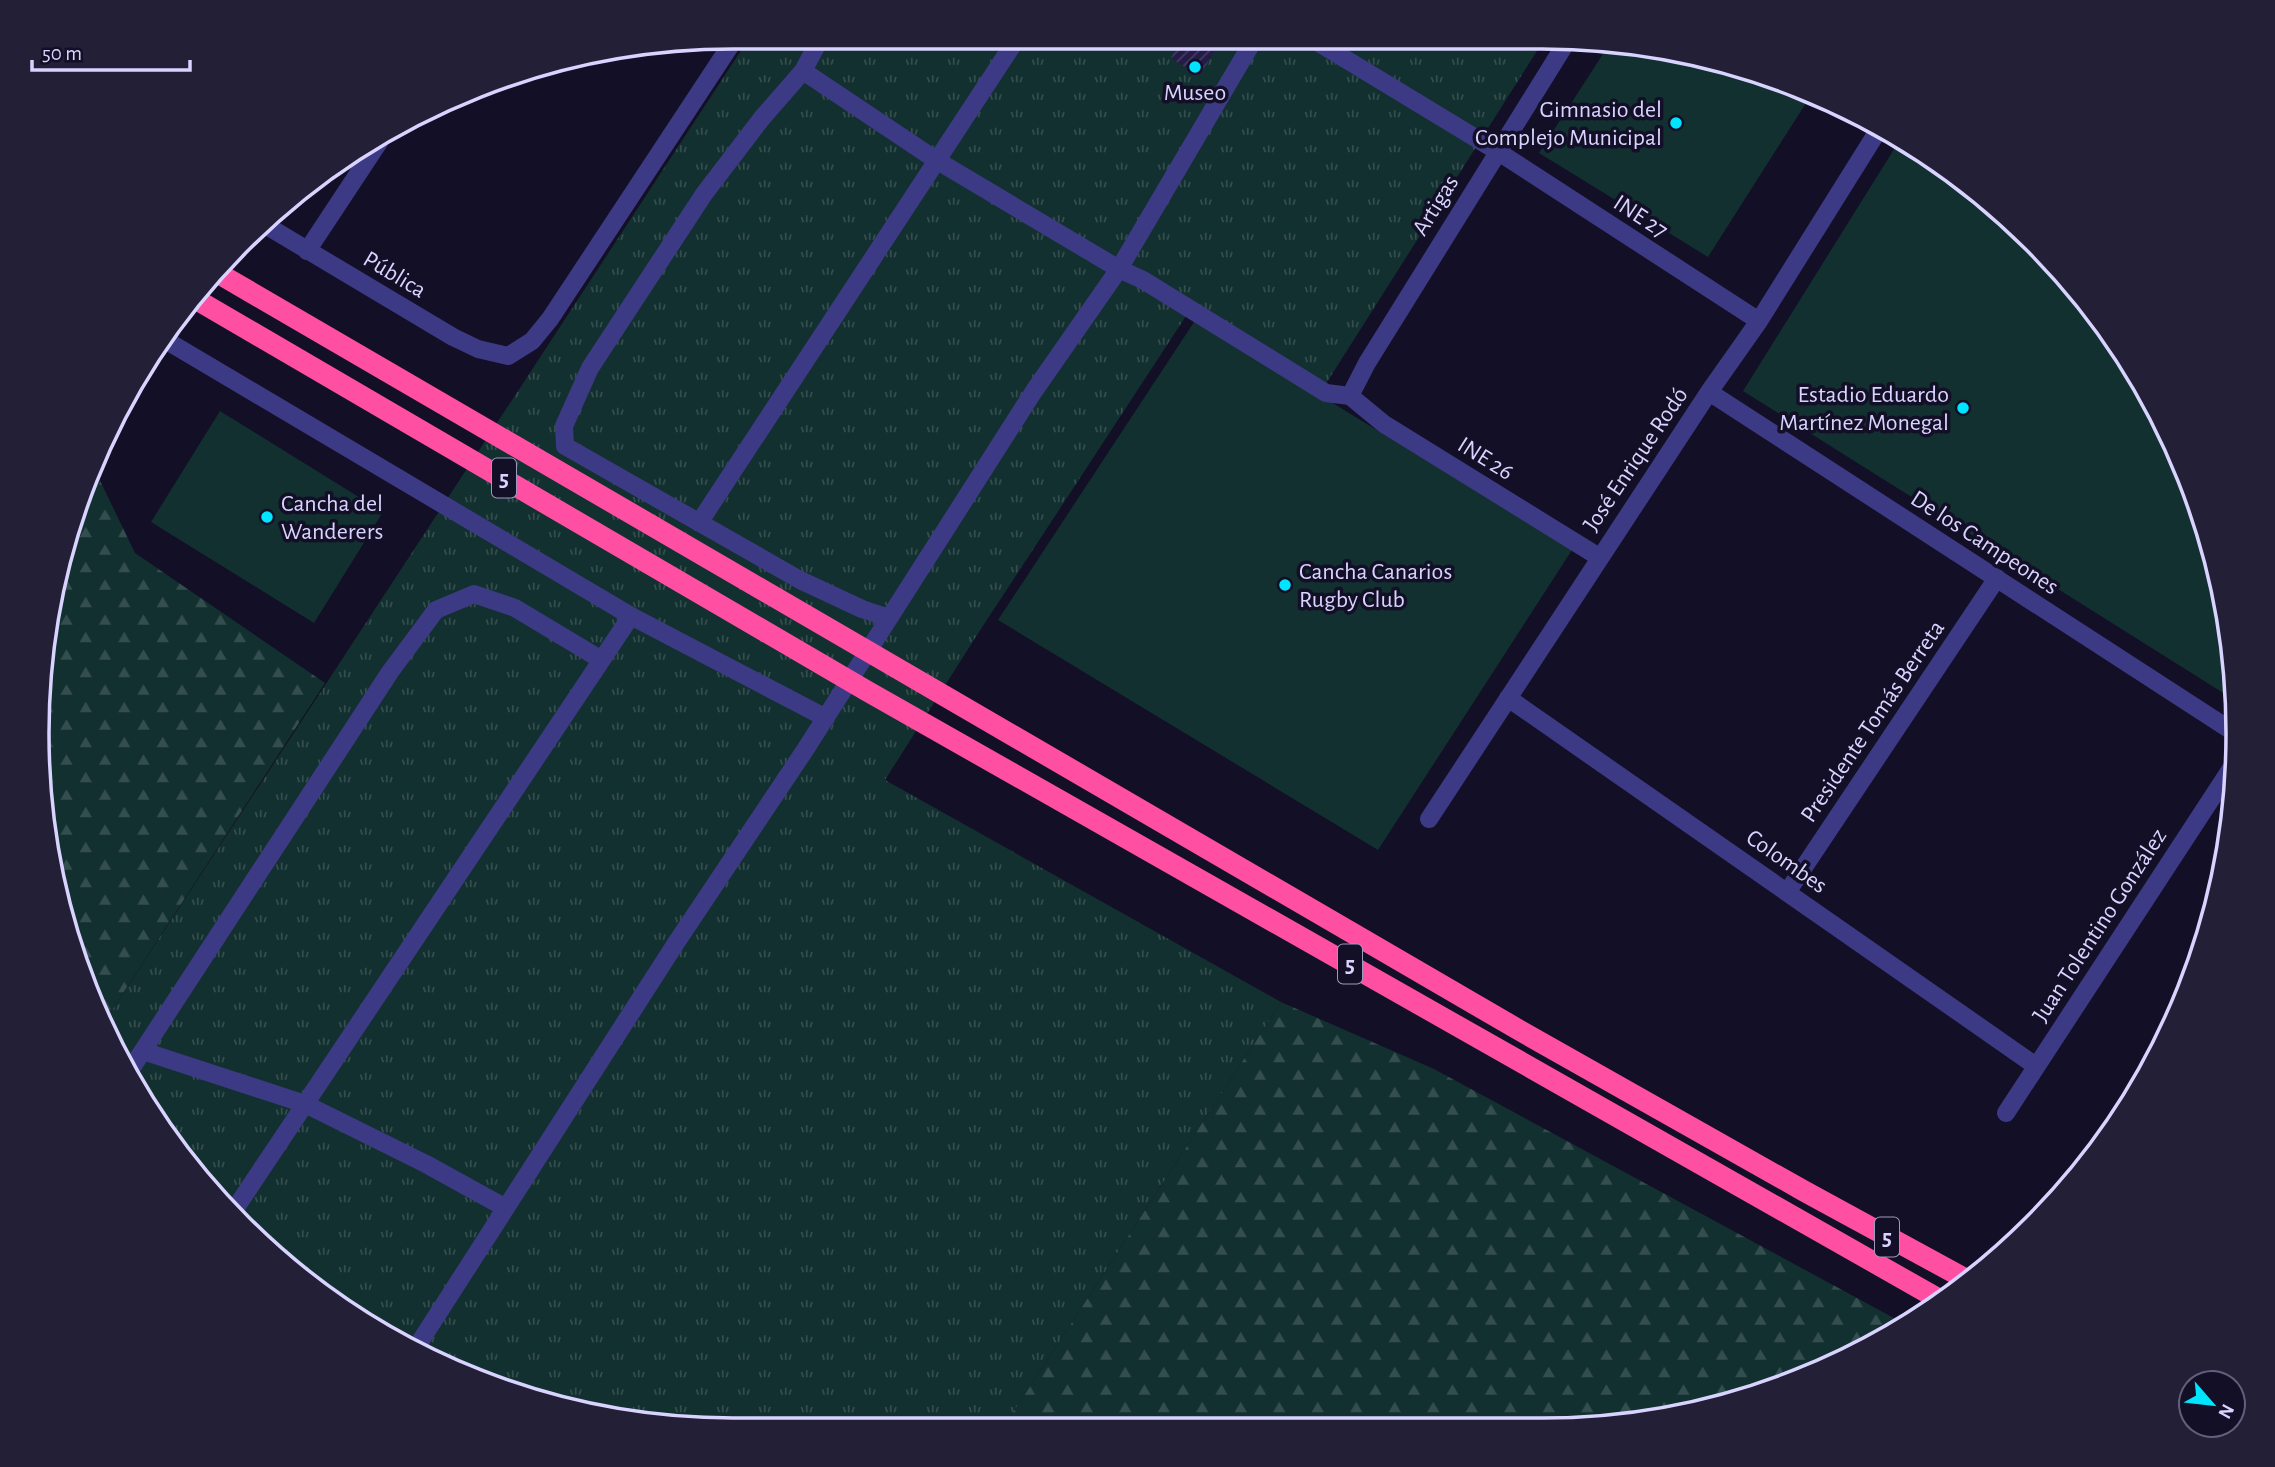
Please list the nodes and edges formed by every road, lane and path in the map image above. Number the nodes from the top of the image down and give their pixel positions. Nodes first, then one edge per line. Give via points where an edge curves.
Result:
1 (728, 49) edge
2 (815, 49) edge
3 (1010, 49) edge
4 (1248, 49) edge
5 (1329, 49) edge
6 (1562, 49) edge
7 (803, 71) junction
8 (1874, 136) edge
9 (1497, 151) junction
10 (372, 152) edge
11 (936, 160) junction
12 (271, 229) edge
13 (307, 251) junction
14 (1119, 269) junction
15 (224, 277) edge
16 (202, 303) edge
17 (1759, 321) junction
18 (171, 343) edge
19 (1709, 392) junction
20 (1350, 396) junction
21 (698, 523) junction
22 (1599, 557) junction
23 (1997, 578) junction
24 (631, 616) junction
25 (889, 618) junction
26 (600, 659) junction
27 (1507, 698) junction
28 (826, 718) junction
29 (2226, 727) edge
30 (2225, 778) edge
31 (1429, 819) dead end
32 (1788, 891) junction
33 (143, 1051) junction
34 (135, 1064) edge
35 (2036, 1066) junction
36 (305, 1104) junction
37 (2006, 1112) dead end
38 (237, 1205) edge
39 (504, 1207) junction
40 (1959, 1276) edge
41 (1932, 1296) edge
42 (420, 1341) edge

1 - 13 street, Pública via 550,319 532,341 508,356 453,337
2 - 7 street
3 - 11 street
4 - 14 street
5 - 9 street, INE 27
6 - 9 street, Artigas
7 - 11 street
7 - 21 street via 704,194 590,368 564,426 565,446
8 - 17 street, José Enrique Rodó
9 - 17 street, INE 27
9 - 20 street, Artigas
10 - 13 street
11 - 14 street
11 - 21 street
12 - 13 street, Pública
14 - 20 street via 1326,393
14 - 25 street via 1034,391
15 - 40 highway, 5 via 1519,1030
16 - 41 highway, 5 via 867,691
17 - 19 street, José Enrique Rodó
18 - 24 street
19 - 22 street, José Enrique Rodó
19 - 23 street, De los Campeones
20 - 22 street, INE 26 via 1384,424
21 - 25 street via 800,580
22 - 27 street, José Enrique Rodó
23 - 29 street, De los Campeones
23 - 32 street, Presidente Tomás Berreta
24 - 26 street
24 - 28 street
25 - 28 street
26 - 33 street via 515,608 474,594 436,610 390,672
26 - 36 street
27 - 31 street, José Enrique Rodó
27 - 32 street, Colombes
28 - 39 street
30 - 35 street, Juan Tolentino González
32 - 35 street, Colombes
33 - 34 street
33 - 36 street
35 - 37 street, Juan Tolentino González
36 - 38 street
36 - 39 street
39 - 42 street

